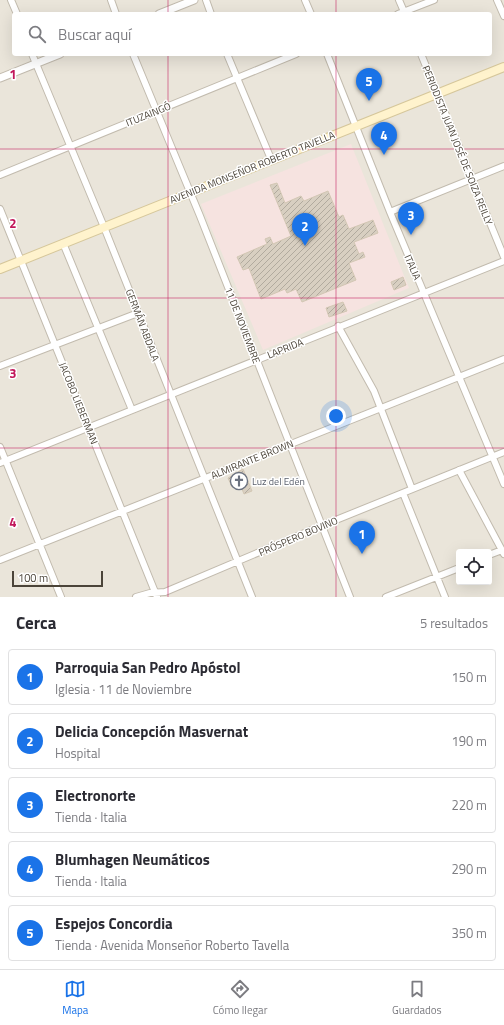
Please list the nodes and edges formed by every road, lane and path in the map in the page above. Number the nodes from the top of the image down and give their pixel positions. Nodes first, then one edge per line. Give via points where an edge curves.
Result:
1 (11, 0) edge
2 (111, 0) edge
3 (194, 0) edge
4 (206, 0) edge
5 (305, 0) edge
6 (399, 0) edge
7 (434, 0) edge
8 (497, 0) edge
9 (16, 12) edge
10 (115, 12) edge
11 (164, 12) edge
12 (210, 12) edge
13 (310, 12) edge
14 (404, 12) edge
15 (406, 12) edge
16 (504, 16) edge
17 (33, 56) edge
18 (55, 56) edge
19 (134, 56) edge
20 (228, 56) edge
21 (291, 56) edge
22 (328, 56) edge
23 (422, 56) edge
24 (36, 64) junction
25 (504, 67) edge
26 (0, 78) edge
27 (237, 78) junction
28 (437, 93) junction
29 (156, 111) junction
30 (355, 125) junction
31 (69, 146) junction
32 (271, 159) junction
33 (504, 166) edge
34 (0, 175) edge
35 (472, 179) junction
36 (189, 192) junction
37 (0, 209) edge
38 (390, 212) junction
39 (104, 227) junction
40 (64, 243) junction
41 (504, 257) edge
42 (22, 261) junction
43 (504, 261) edge
44 (0, 269) edge
45 (424, 293) junction
46 (138, 313) junction
47 (338, 326) junction
48 (98, 328) junction
49 (56, 344) junction
50 (256, 359) junction
51 (504, 359) edge
52 (0, 366) edge
53 (459, 376) junction
54 (170, 394) junction
55 (381, 408) junction
56 (132, 410) junction
57 (88, 428) junction
58 (290, 444) junction
59 (0, 447) edge
60 (504, 452) edge
61 (493, 457) junction
62 (3, 462) edge
63 (459, 470) junction
64 (204, 478) junction
65 (504, 484) edge
66 (412, 489) junction
67 (403, 493) junction
68 (122, 512) junction
69 (321, 526) junction
70 (39, 543) junction
71 (503, 552) edge
72 (492, 554) edge
73 (0, 560) edge
74 (237, 562) junction
75 (456, 569) edge
76 (437, 577) junction
77 (156, 595) edge
78 (61, 597) edge
79 (136, 597) edge
80 (252, 597) edge
81 (350, 597) edge
82 (386, 597) edge
83 (445, 597) edge

1 - 9 street
2 - 10 street
3 - 11 street
4 - 12 street
5 - 13 street
6 - 14 street
7 - 15 street
8 - 16 street
17 - 24 street, GERMÁN ABDALA
18 - 24 street
19 - 29 street, 11 DE NOVIEMBRE
20 - 27 street
21 - 27 street, ITUZAINGÓ
22 - 30 street, ITALIA
23 - 28 street, PERIODISTA JUAN JOSÉ DE SOIZA REILLY
24 - 26 street
24 - 31 street, GERMÁN ABDALA
25 - 28 main road, AVENIDA MONSEÑOR ROBERTO TAVELLA
27 - 29 street, ITUZAINGÓ
27 - 32 street
28 - 30 main road, AVENIDA MONSEÑOR ROBERTO TAVELLA
28 - 35 street, PERIODISTA JUAN JOSÉ DE SOIZA REILLY
29 - 31 street, ITUZAINGÓ
29 - 36 street, 11 DE NOVIEMBRE
30 - 32 main road, AVENIDA MONSEÑOR ROBERTO TAVELLA
30 - 38 street, ITALIA
31 - 34 street, ITUZAINGÓ
31 - 39 street, GERMÁN ABDALA
32 - 36 main road, AVENIDA MONSEÑOR ROBERTO TAVELLA
33 - 35 street
35 - 38 street
35 - 41 street, PERIODISTA JUAN JOSÉ DE SOIZA REILLY
36 - 39 main road, AVENIDA MONSEÑOR ROBERTO TAVELLA
36 - 50 street, 11 DE NOVIEMBRE
37 - 42 street, JACOBO LIEBERMAN
38 - 45 street, ITALIA
39 - 40 main road, AVENIDA MONSEÑOR ROBERTO TAVELLA
39 - 46 street, GERMÁN ABDALA
40 - 42 main road, AVENIDA MONSEÑOR ROBERTO TAVELLA
40 - 48 street
42 - 44 main road, AVENIDA MONSEÑOR ROBERTO TAVELLA
42 - 49 street, JACOBO LIEBERMAN
43 - 45 street, LAPRIDA
45 - 47 street, LAPRIDA
45 - 53 street, ITALIA
46 - 48 street
46 - 54 street, GERMÁN ABDALA
47 - 50 street, LAPRIDA
47 - 55 street
48 - 49 street
48 - 56 street
49 - 52 street
49 - 57 street, JACOBO LIEBERMAN
50 - 54 street, LAPRIDA
50 - 58 street, 11 DE NOVIEMBRE
51 - 53 street, ALMIRANTE BROWN
53 - 55 street, ALMIRANTE BROWN
53 - 61 street, ITALIA
54 - 56 street, LAPRIDA
54 - 64 street, GERMÁN ABDALA
55 - 58 street, ALMIRANTE BROWN
55 - 66 street
56 - 57 street, LAPRIDA
57 - 62 street, LAPRIDA
57 - 68 street, JACOBO LIEBERMAN
58 - 64 street, ALMIRANTE BROWN
58 - 69 street, 11 DE NOVIEMBRE
59 - 62 street
60 - 61 street, PRÓSPERO BOVINO
61 - 63 street, PRÓSPERO BOVINO
61 - 65 street, ITALIA
62 - 70 street
63 - 66 street, PRÓSPERO BOVINO
63 - 71 street
64 - 68 street, ALMIRANTE BROWN
64 - 74 street, GERMÁN ABDALA
66 - 67 street, PRÓSPERO BOVINO
67 - 69 street, PRÓSPERO BOVINO
67 - 76 street
68 - 70 street, ALMIRANTE BROWN
68 - 77 street, JACOBO LIEBERMAN
69 - 74 street, PRÓSPERO BOVINO
69 - 81 street, 11 DE NOVIEMBRE
70 - 73 street, ALMIRANTE BROWN
70 - 78 street
71 - 72 street
74 - 77 street, PRÓSPERO BOVINO
74 - 80 street, GERMÁN ABDALA
75 - 76 street
76 - 82 street
76 - 83 street
77 - 79 street, PRÓSPERO BOVINO via 144,594

